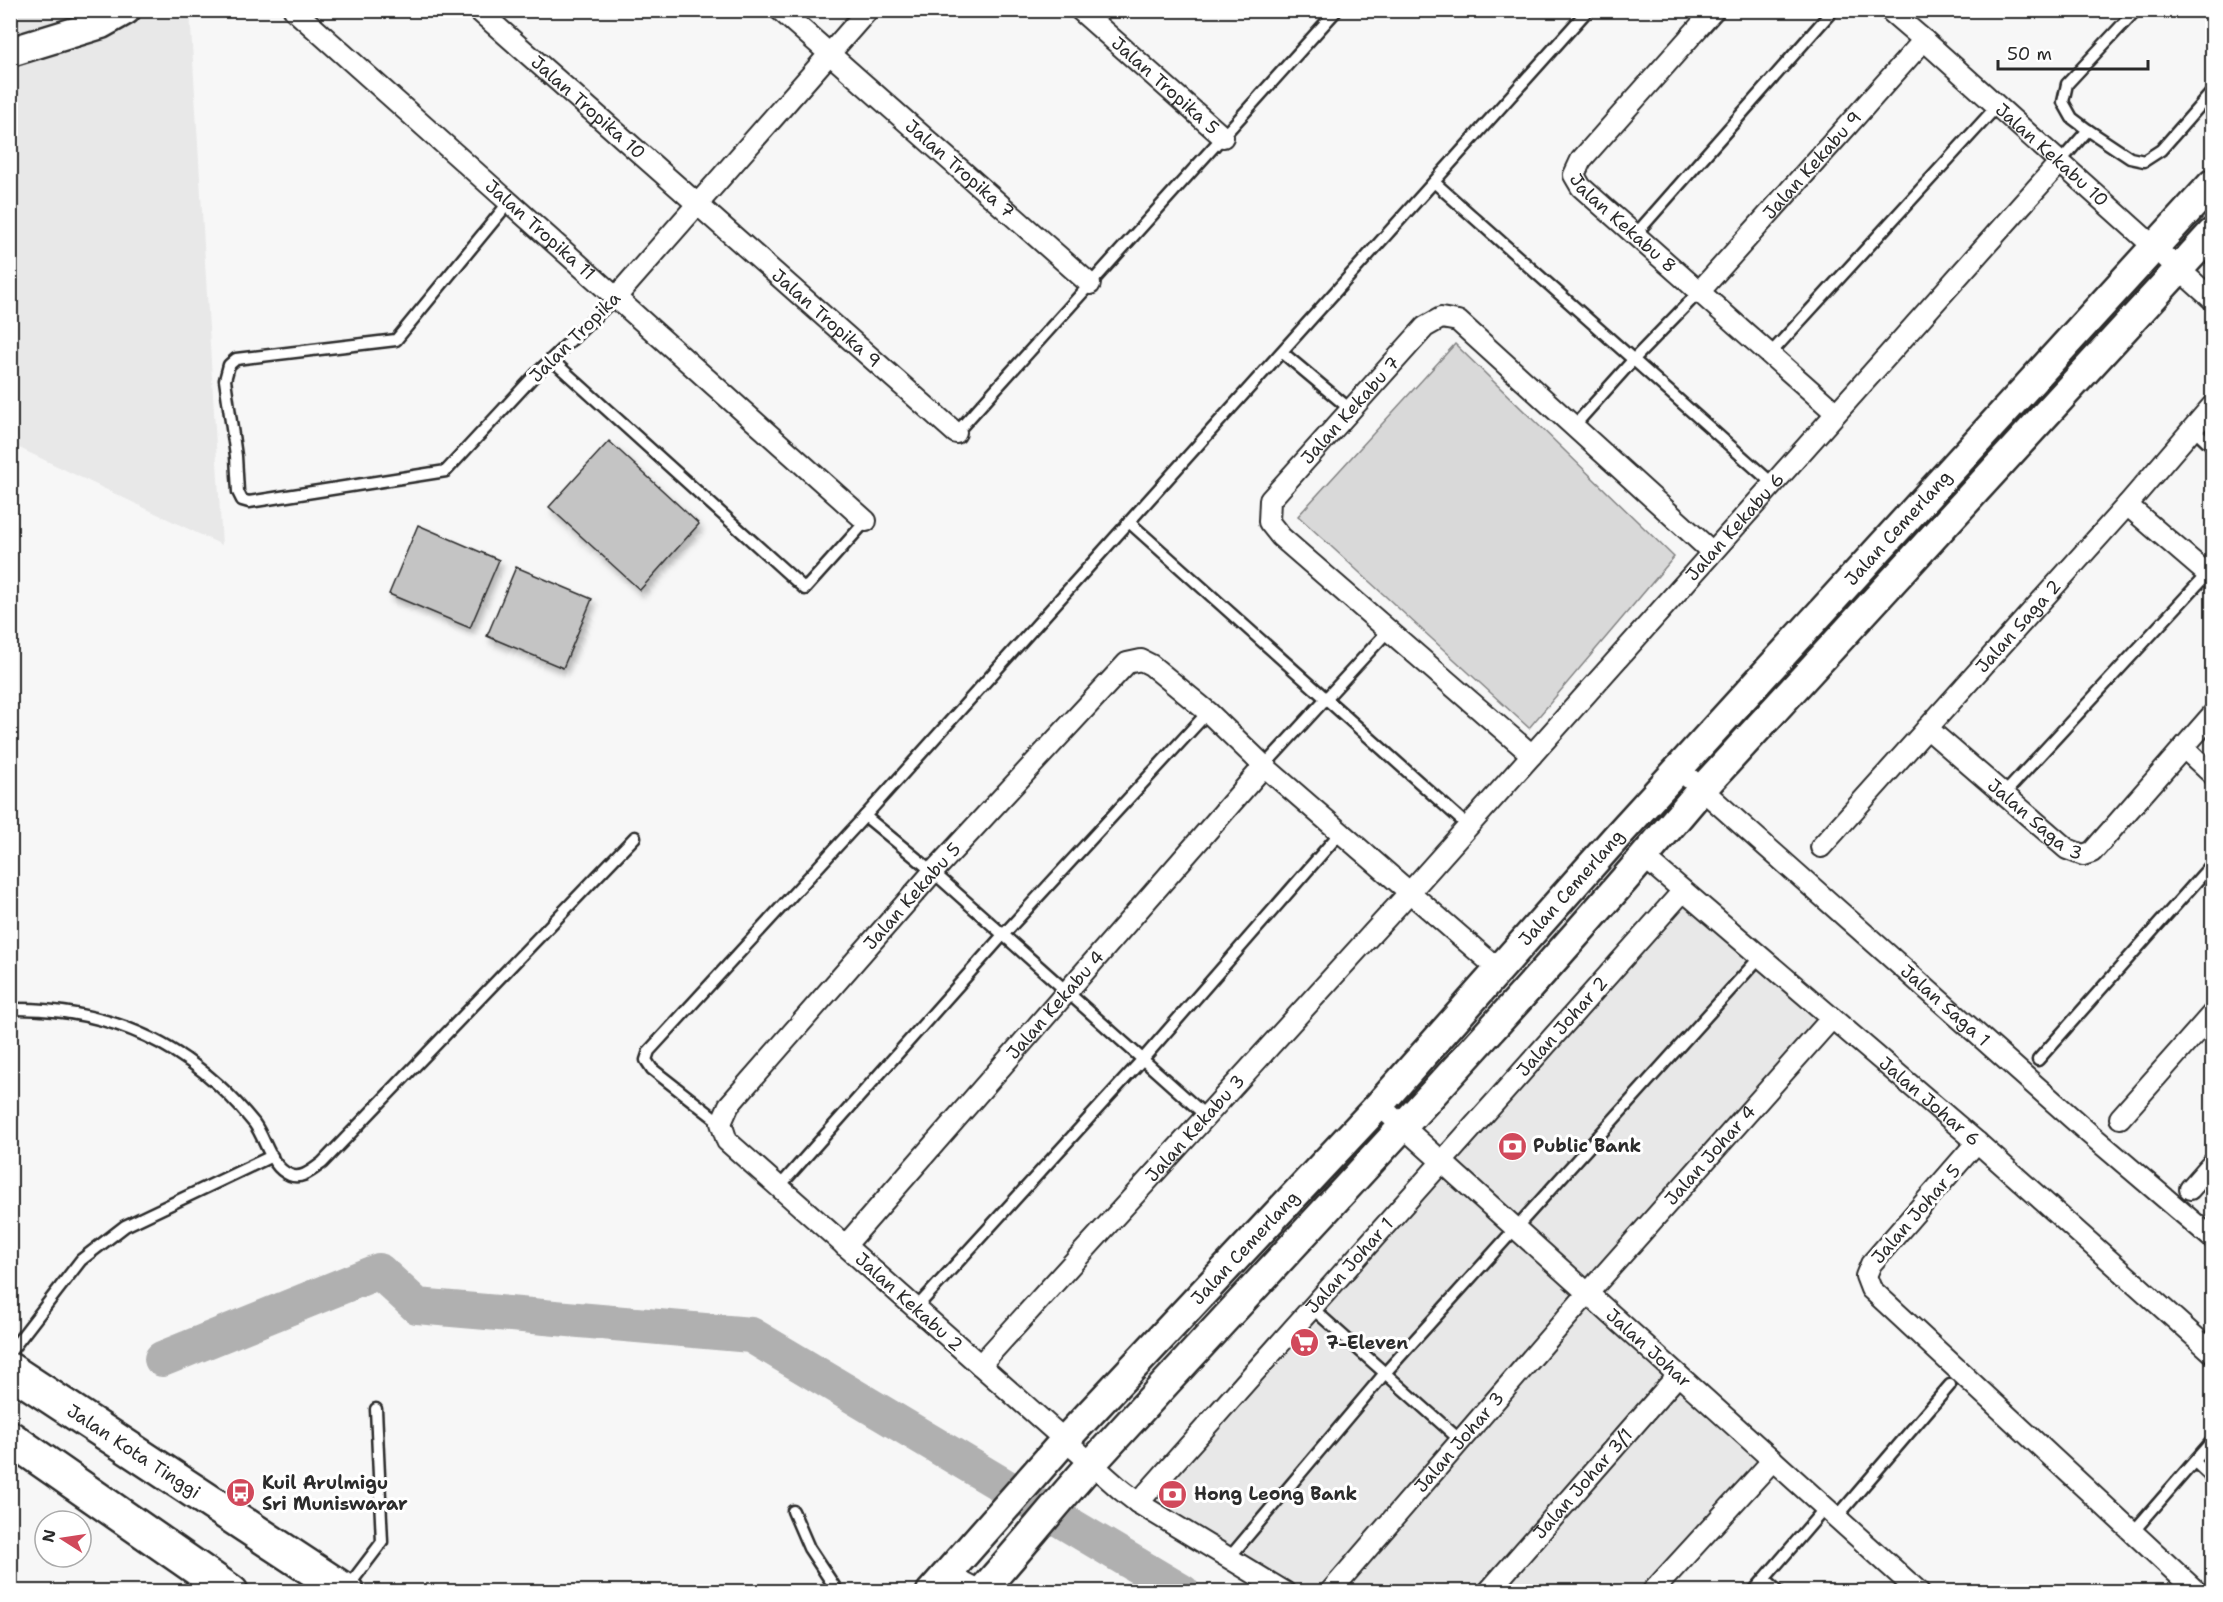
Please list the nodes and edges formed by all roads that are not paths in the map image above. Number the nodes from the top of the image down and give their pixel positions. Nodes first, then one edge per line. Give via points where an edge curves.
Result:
1 (126, 10) edge
2 (294, 10) edge
3 (478, 10) edge
4 (780, 10) edge
5 (868, 10) edge
6 (1080, 10) edge
7 (1337, 10) edge
8 (1588, 10) edge
9 (1714, 10) edge
10 (1833, 10) edge
11 (1889, 10) edge
12 (2136, 10) edge
13 (1924, 40) junction
14 (10, 52) edge
15 (830, 54) junction
16 (2212, 92) edge
17 (1998, 105) junction
18 (2088, 130) junction
19 (1222, 137) junction
20 (2060, 162) junction
21 (1434, 182) junction
22 (2212, 184) edge
23 (510, 201) junction
24 (697, 204) junction
25 (2212, 233) edge
26 (1635, 235) junction
27 (2156, 248) junction
28 (2179, 269) junction
29 (1090, 284) junction
30 (1699, 292) junction
31 (616, 297) junction
32 (2212, 299) edge
33 (1283, 353) junction
34 (1770, 354) junction
35 (1634, 359) junction
36 (552, 360) junction
37 (2212, 406) edge
38 (1351, 410) junction
39 (1836, 413) junction
40 (1574, 426) junction
41 (2193, 428) junction
42 (956, 432) joint
43 (2212, 446) edge
44 (1773, 484) junction
45 (2127, 505) junction
46 (866, 521) joint
47 (1129, 522) junction
48 (1712, 552) junction
49 (2210, 576) edge
50 (1388, 631) junction
51 (1327, 698) junction
52 (1208, 712) junction
53 (2212, 715) edge
54 (1927, 728) junction
55 (2184, 747) junction
56 (1532, 755) junction
57 (1264, 766) junction
58 (1679, 769) junction
59 (2212, 774) edge
60 (1701, 790) junction
61 (2004, 794) junction
62 (865, 816) junction
63 (1468, 826) junction
64 (1340, 832) junction
65 (635, 837) dead end
66 (1821, 847) dead end
67 (1644, 857) junction
68 (2212, 864) edge
69 (933, 872) junction
70 (1683, 891) junction
71 (1409, 893) junction
72 (1003, 935) junction
73 (1760, 957) junction
74 (1498, 969) junction
75 (1066, 993) junction
76 (10, 1009) edge
77 (2212, 1014) edge
78 (1832, 1018) junction
79 (2038, 1059) dead end
80 (1142, 1060) junction
81 (1379, 1105) junction
82 (1206, 1116) junction
83 (2120, 1118) dead end
84 (1402, 1126) junction
85 (724, 1132) junction
86 (1977, 1142) junction
87 (272, 1156) junction
88 (1442, 1162) junction
89 (2212, 1164) edge
90 (779, 1187) junction
91 (2190, 1190) dead end
92 (1516, 1229) junction
93 (2212, 1238) edge
94 (845, 1246) junction
95 (1588, 1293) junction
96 (916, 1308) junction
97 (1312, 1308) junction
98 (10, 1352) edge
99 (2212, 1352) edge
100 (980, 1365) junction
101 (10, 1370) edge
102 (1385, 1373) junction
103 (1678, 1375) junction
104 (1950, 1385) dead end
105 (376, 1408) dead end
106 (10, 1438) edge
107 (1460, 1440) junction
108 (2212, 1441) edge
109 (1057, 1448) junction
110 (1773, 1460) junction
111 (2194, 1462) junction
112 (1085, 1471) junction
113 (2212, 1478) edge
114 (1138, 1503) junction
115 (793, 1511) dead end
116 (1831, 1512) junction
117 (2133, 1532) junction
118 (1229, 1558) junction
119 (947, 1573) edge
120 (1764, 1579) junction
121 (984, 1589) edge
122 (346, 1591) edge
123 (231, 1592) edge
124 (838, 1592) edge
125 (1285, 1592) edge
126 (1330, 1592) edge
127 (1488, 1592) edge
128 (1652, 1592) edge
129 (1753, 1592) edge
130 (1779, 1592) edge
131 (1919, 1592) edge
132 (2197, 1592) edge

1 - 14 main road via 101,24
2 - 23 street, Jalan Tropika 11
3 - 24 street, Jalan Tropika 10
4 - 15 street, Jalan Tropika 7
5 - 15 street, Jalan Tropika
6 - 19 street, Jalan Tropika 5
7 - 19 lane
8 - 21 lane
9 - 26 street, Jalan Kekabu 8 via 1581,160 1574,175 1581,187
10 - 26 lane
11 - 13 street, Jalan Kekabu 10
12 - 18 lane via 2067,84 2063,102 2072,118
13 - 17 street, Jalan Kekabu 10
13 - 30 street, Jalan Kekabu 9
15 - 24 street, Jalan Tropika
15 - 29 street, Jalan Tropika 7
16 - 18 lane via 2161,150 2144,161 2130,158
17 - 20 street, Jalan Kekabu 10
17 - 34 lane
18 - 20 lane
19 - 29 lane
20 - 27 street, Jalan Kekabu 10
20 - 39 street, Jalan Kekabu 6
21 - 33 lane
21 - 35 lane
22 - 27 main road, Jalan Cemerlang
23 - 31 street, Jalan Tropika 11
23 - 36 lane, Jalan Tropika via 396,340 237,359 229,366 225,380 238,492 242,500 249,502 446,471
24 - 31 street, Jalan Tropika
24 - 42 street, Jalan Tropika 9
25 - 28 main road, Jalan Cemerlang
26 - 30 street, Jalan Kekabu 8
27 - 28 street, Jalan Kekabu 10
27 - 58 main road, Jalan Cemerlang
28 - 32 street, Jalan Kekabu 10
28 - 60 main road, Jalan Cemerlang
29 - 42 lane
30 - 34 street, Jalan Kekabu 8
30 - 35 lane
31 - 36 lane, Jalan Tropika
31 - 46 street, Jalan Tropika 11
33 - 38 lane
33 - 47 lane
34 - 39 street, Jalan Kekabu 8
35 - 40 lane
35 - 44 lane
36 - 46 lane via 805,589
37 - 41 street, Jalan Saga 2
38 - 40 street, Jalan Kekabu 7 via 1425,327 1441,318 1458,321
38 - 50 street, Jalan Kekabu 7 via 1270,500 1269,522
39 - 44 street, Jalan Kekabu 6
40 - 48 street, Jalan Kekabu 7
41 - 43 lane
41 - 45 street, Jalan Saga 2
44 - 48 street, Jalan Kekabu 6
45 - 49 street
45 - 54 street, Jalan Saga 2
47 - 51 lane
47 - 62 lane
48 - 56 street, Jalan Kekabu 6
49 - 61 lane
50 - 51 lane
50 - 56 street, Jalan Kekabu 7
51 - 57 lane
51 - 63 lane
52 - 57 street
52 - 69 street, Jalan Kekabu 5 via 1151,665 1141,660 1127,663
52 - 72 lane
53 - 55 street, Jalan Saga 3
54 - 61 street, Jalan Saga 3
54 - 66 street, Jalan Saga 2
55 - 59 street
55 - 61 street, Jalan Saga 3 via 2092,852 2083,855 2067,849
56 - 63 street, Jalan Kekabu 6
57 - 64 street
57 - 75 street, Jalan Kekabu 4
58 - 60 street, Jalan Saga 1
58 - 74 main road, Jalan Cemerlang
60 - 67 main road, Jalan Cemerlang
60 - 93 street, Jalan Saga 1
62 - 69 lane
62 - 85 lane via 650,1051 646,1060 652,1069
63 - 71 street, Jalan Kekabu 6
64 - 71 street
64 - 80 lane
65 - 87 lane via 322,1163 305,1175 291,1176 280,1169
67 - 70 street, Jalan Johar 6
67 - 84 main road, Jalan Cemerlang
68 - 79 lane
69 - 72 lane
69 - 85 street, Jalan Kekabu 5 via 729,1106
70 - 73 street, Jalan Johar 6
70 - 88 street, Jalan Johar 2
71 - 74 street
71 - 82 street, Jalan Kekabu 3
72 - 75 lane
72 - 90 lane
73 - 78 street, Jalan Johar 6
73 - 92 lane
74 - 81 main road, Jalan Cemerlang
75 - 80 lane
75 - 94 street, Jalan Kekabu 4
76 - 87 lane via 36,1008 113,1021 163,1043 213,1080 255,1125
77 - 83 street
78 - 86 street, Jalan Johar 6
78 - 95 street, Jalan Johar 4
80 - 82 lane
80 - 96 lane
81 - 84 street, Jalan Johar
81 - 109 main road, Jalan Cemerlang
82 - 100 street, Jalan Kekabu 3
84 - 88 street, Jalan Johar
84 - 112 main road, Jalan Cemerlang
85 - 90 street, Jalan Kekabu 2
86 - 99 street, Jalan Johar 6
86 - 117 street, Jalan Johar 5 via 1870,1264 1866,1276 1871,1289
87 - 98 lane via 125,1226 81,1260
88 - 92 street, Jalan Johar
88 - 97 street, Jalan Johar 1
89 - 91 street
90 - 94 street, Jalan Kekabu 2
92 - 95 street, Jalan Johar
92 - 102 lane
94 - 96 street, Jalan Kekabu 2
95 - 103 street, Jalan Johar
95 - 107 street, Jalan Johar 3
96 - 100 street, Jalan Kekabu 2
97 - 102 lane
97 - 114 street, Jalan Johar 1
100 - 109 street, Jalan Kekabu 2
101 - 122 highway, Jalan Kota Tinggi
102 - 107 lane
102 - 118 lane
103 - 110 street, Jalan Johar
103 - 127 street, Jalan Johar 3/1
104 - 116 lane
105 - 122 lane via 382,1542
106 - 123 highway
107 - 126 street, Jalan Johar 3
108 - 111 lane
109 - 112 street, Jalan Kekabu 2
109 - 119 main road, Jalan Cemerlang
110 - 116 street, Jalan Johar
110 - 128 street
111 - 113 lane
111 - 117 lane
112 - 114 street
112 - 121 main road, Jalan Cemerlang
114 - 118 street
115 - 124 lane via 808,1548
116 - 120 lane
116 - 131 street, Jalan Johar
117 - 132 street
118 - 125 street
119 - 121 street
120 - 129 lane
120 - 130 lane

